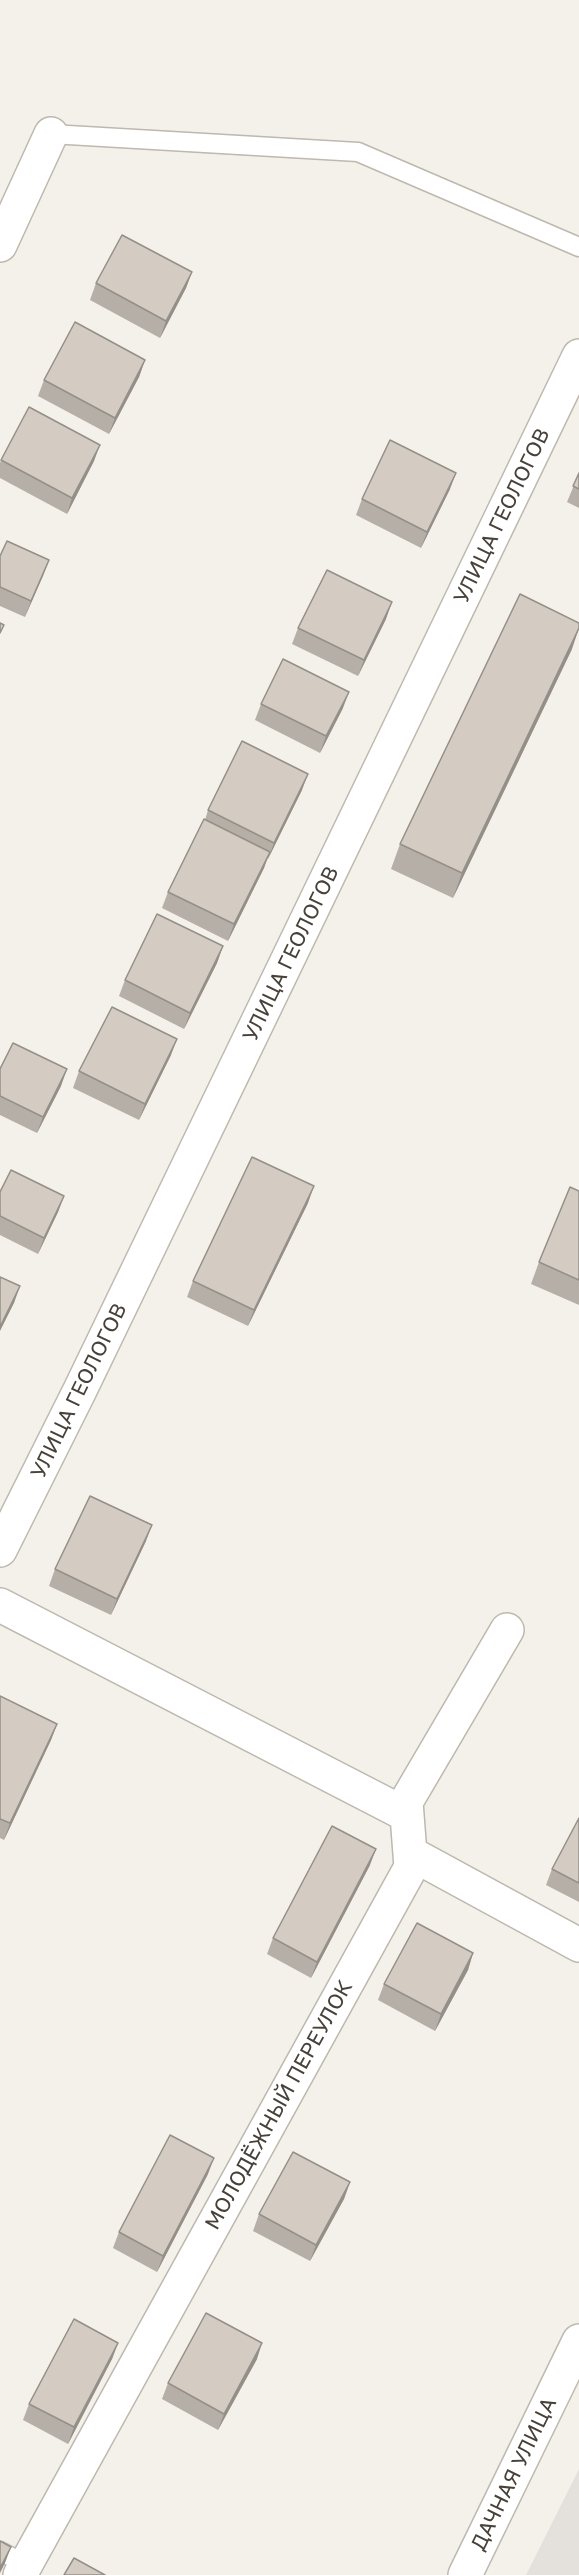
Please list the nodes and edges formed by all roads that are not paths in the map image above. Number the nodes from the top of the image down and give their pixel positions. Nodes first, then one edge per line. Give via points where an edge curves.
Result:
1 (51, 134) joint
2 (0, 245) edge
3 (579, 247) edge
4 (579, 356) edge
5 (0, 1550) edge
6 (0, 1605) edge
7 (507, 1630) dead end
8 (407, 1815) junction
9 (410, 1853) junction
10 (579, 1945) edge
11 (579, 2341) edge
12 (15, 2564) edge
13 (465, 2575) edge

1 - 2 street
1 - 3 lane via 358,152
4 - 5 street, УЛИЦА ГЕОЛОГОВ
6 - 8 street
7 - 8 street, МОЛОДЁЖНЫЙ ПЕРЕУЛОК via 406,1802
8 - 9 street, МОЛОДЁЖНЫЙ ПЕРЕУЛОК
9 - 10 street
9 - 12 street, МОЛОДЁЖНЫЙ ПЕРЕУЛОК via 411,1867
11 - 13 street, ДАЧНАЯ УЛИЦА

